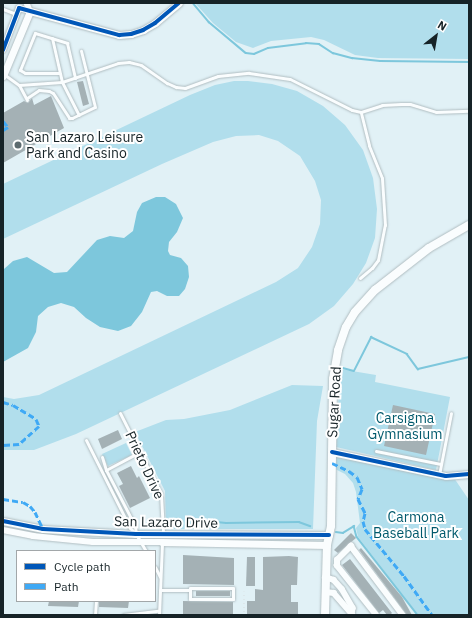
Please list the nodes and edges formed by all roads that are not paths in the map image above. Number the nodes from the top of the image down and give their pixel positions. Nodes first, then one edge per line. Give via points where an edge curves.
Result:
1 (26, 3) edge
2 (178, 4) edge
3 (19, 8) junction
4 (3, 9) edge
5 (30, 11) junction
6 (16, 14) junction
7 (52, 38) junction
8 (3, 50) edge
9 (81, 52) dead end
10 (60, 73) junction
11 (87, 74) junction
12 (3, 75) edge
13 (75, 78) junction
14 (62, 82) junction
15 (19, 85) junction
16 (469, 111) edge
17 (361, 112) junction
18 (79, 115) junction
19 (469, 225) edge
20 (360, 278) dead end
21 (120, 413) dead end
22 (451, 414) dead end
23 (86, 440) dead end
24 (376, 451) dead end
25 (140, 452) junction
26 (332, 452) junction
27 (102, 457) dead end
28 (441, 464) junction
29 (106, 470) junction
30 (469, 474) edge
31 (439, 475) junction
32 (3, 521) edge
33 (3, 530) edge
34 (136, 534) junction
35 (328, 535) junction
36 (163, 538) junction
37 (140, 542) junction
38 (327, 544) junction
39 (145, 550) edge
40 (156, 569) edge
41 (160, 577) junction
42 (326, 577) junction
43 (160, 590) junction
44 (190, 590) junction
45 (325, 592) junction
46 (347, 597) junction
47 (96, 602) edge
48 (341, 602) junction
49 (158, 613) edge
50 (95, 615) edge
51 (123, 615) edge
52 (325, 615) edge
53 (352, 615) edge
54 (376, 615) edge
55 (403, 615) edge

1 - 3 street
1 - 5 street
2 - 5 street via 143,30 119,35
3 - 5 street
3 - 6 street
4 - 6 lane
5 - 12 street
6 - 8 street
7 - 10 lane
7 - 10 lane via 35,33 20,70 25,74
7 - 13 lane via 67,43
9 - 11 lane
10 - 14 lane
11 - 13 lane
11 - 17 lane via 118,63 129,62 141,65 167,83 185,88 232,73 267,75 290,79
11 - 18 lane via 95,107
12 - 15 lane
13 - 14 lane
14 - 15 lane
14 - 18 lane
15 - 18 lane via 27,99 39,90 49,91 53,93 69,118
16 - 17 lane via 436,112 410,104 401,104 382,105
17 - 20 lane via 369,145 382,178 385,226 378,260
19 - 26 main road, Sugar Road via 429,248 375,290 350,319 340,344 333,379
21 - 25 lane, Prieto Drive
22 - 28 lane
23 - 34 lane via 130,528
24 - 28 lane
25 - 29 lane
25 - 36 lane, Prieto Drive via 162,494
26 - 31 street
26 - 35 main road, Sugar Road via 331,526
27 - 29 lane
28 - 31 lane
29 - 34 lane via 136,526
30 - 31 street
32 - 34 street, San Lazaro Drive via 43,529
33 - 37 street, San Lazaro Drive via 93,542
34 - 36 street, San Lazaro Drive
34 - 37 lane
35 - 36 street, San Lazaro Drive
35 - 38 main road, Sugar Road
36 - 37 street, San Lazaro Drive
36 - 38 street, San Lazaro Drive
36 - 41 lane, Prieto Drive
37 - 39 lane
38 - 42 main road, Sugar Road
40 - 41 lane
41 - 43 lane, Prieto Drive
42 - 45 main road, Sugar Road
42 - 46 street via 334,580
43 - 44 lane
43 - 49 lane, Prieto Drive
44 - 44 lane via 190,599 233,599 233,588
45 - 48 street via 334,593
45 - 52 main road, Sugar Road
46 - 48 street
46 - 53 street via 353,608
47 - 50 lane
48 - 53 street
49 - 51 lane
54 - 55 street via 337,566 337,560 351,546

